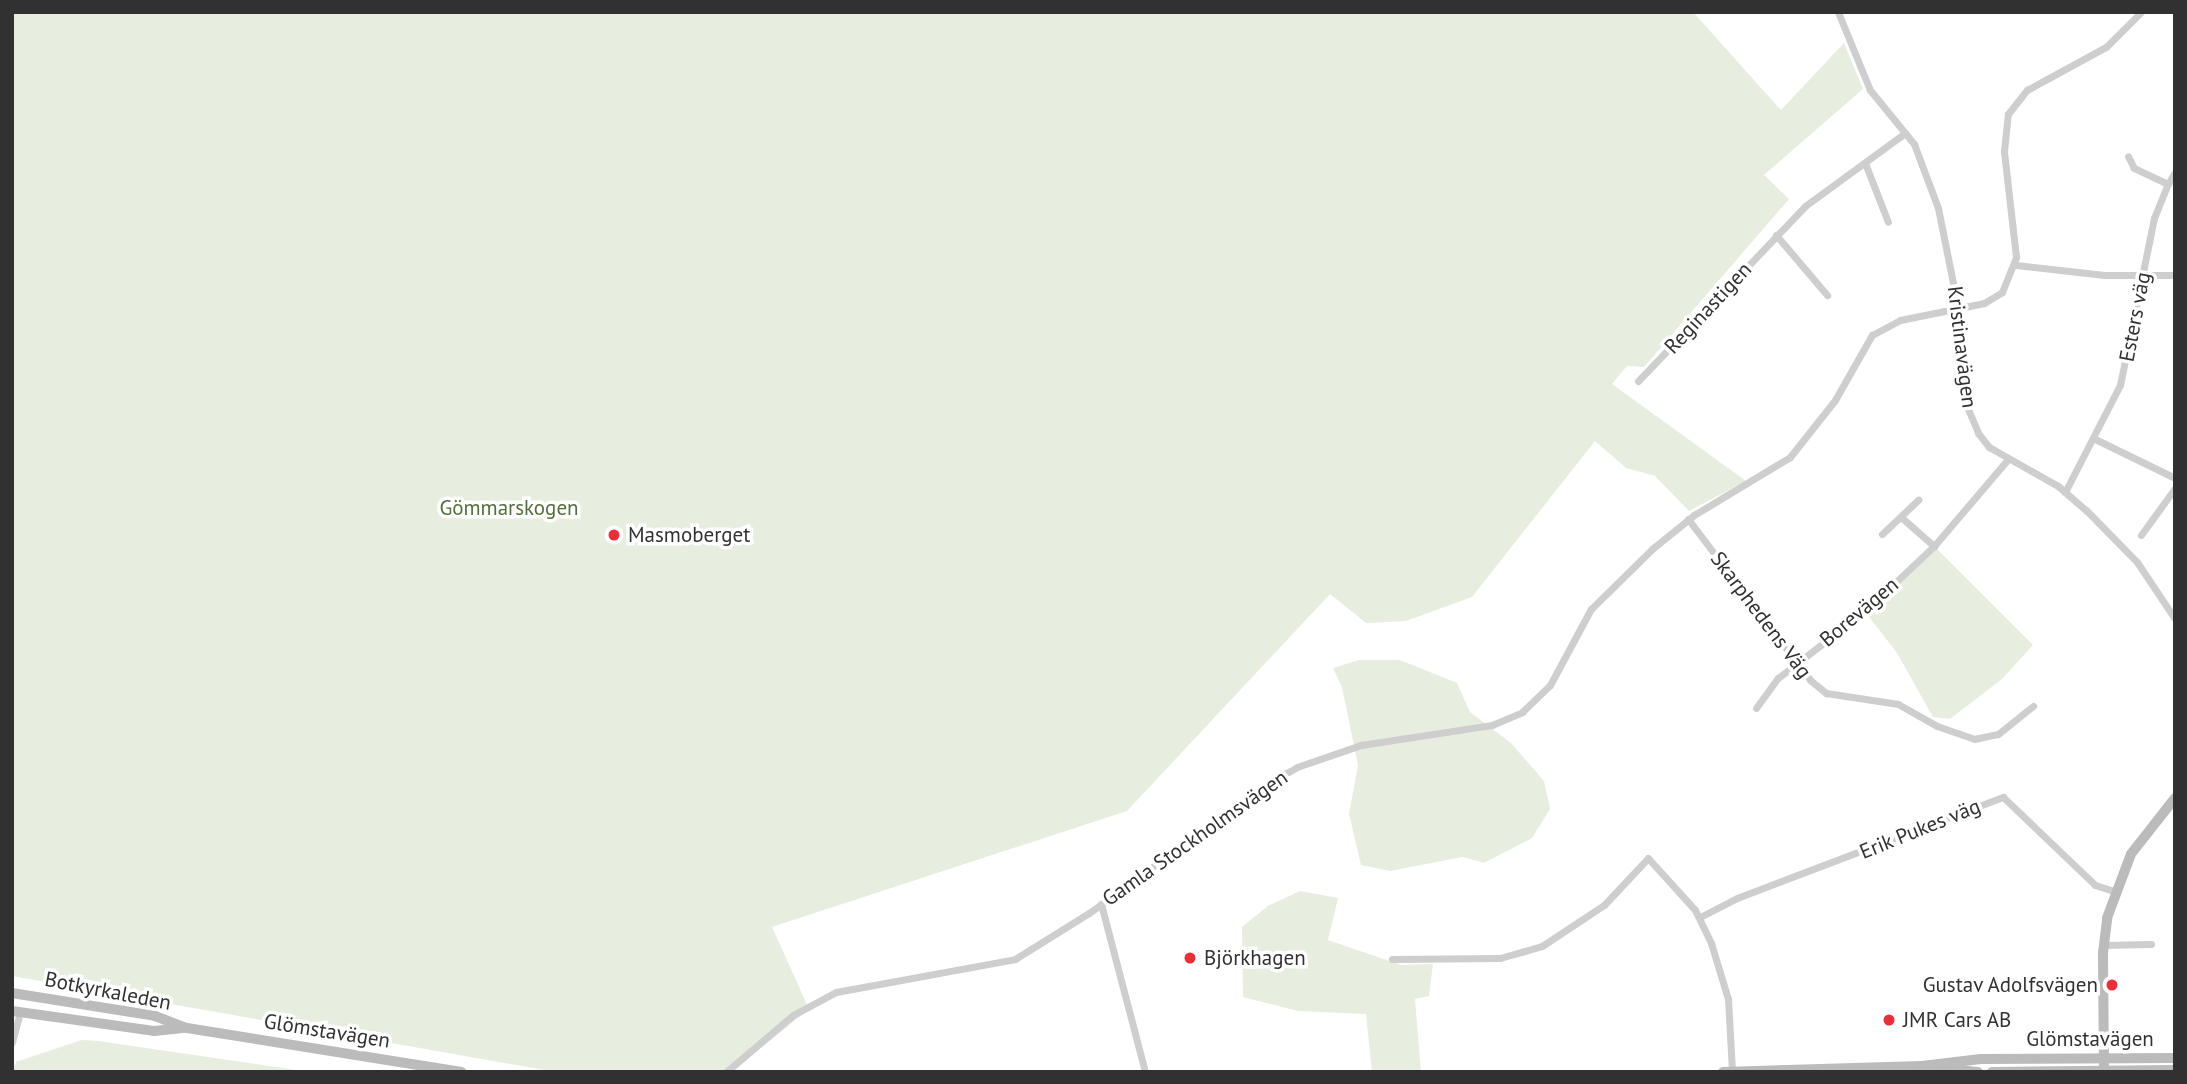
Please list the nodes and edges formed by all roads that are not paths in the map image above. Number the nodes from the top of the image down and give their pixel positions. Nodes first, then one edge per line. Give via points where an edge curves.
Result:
1 (1838, 12) edge
2 (2141, 12) edge
3 (1905, 133) junction
4 (2128, 156) dead end
5 (1865, 163) junction
6 (2175, 172) edge
7 (2168, 184) junction
8 (1888, 222) dead end
9 (1776, 235) junction
10 (2016, 265) junction
11 (2175, 275) edge
12 (2144, 276) junction
13 (1827, 295) dead end
14 (1958, 308) junction
15 (1638, 381) dead end
16 (2095, 439) junction
17 (2008, 459) junction
18 (2175, 478) edge
19 (2175, 488) edge
20 (2065, 492) junction
21 (1918, 500) dead end
22 (1902, 518) junction
23 (1688, 519) junction
24 (1882, 534) dead end
25 (2141, 535) dead end
26 (1934, 546) junction
27 (2175, 619) edge
28 (1797, 664) junction
29 (2033, 706) dead end
30 (1756, 708) dead end
31 (2175, 798) edge
32 (2114, 891) junction
33 (1101, 904) junction
34 (1700, 917) junction
35 (2151, 944) dead end
36 (2103, 945) junction
37 (1392, 959) dead end
38 (12, 995) edge
39 (105, 1007) junction
40 (16, 1011) edge
41 (187, 1028) junction
42 (12, 1042) edge
43 (2104, 1057) junction
44 (2175, 1058) edge
45 (1922, 1066) junction
46 (2105, 1070) junction
47 (2175, 1070) edge
48 (1732, 1071) edge
49 (461, 1072) edge
50 (726, 1072) edge
51 (1145, 1072) edge
52 (1723, 1072) edge
53 (1978, 1072) edge
54 (1992, 1072) edge

1 - 3 street, Kristinavägen via 1870,90
2 - 10 street via 2106,47 2027,90 2008,114 2004,151
3 - 5 street, Reginastigen
3 - 14 street, Kristinavägen via 1938,208
4 - 7 street via 2134,168
5 - 8 street
5 - 9 street, Reginastigen via 1805,206
6 - 7 street, Esters väg
7 - 12 street, Esters väg via 2156,211
9 - 13 street
9 - 15 street, Reginastigen
10 - 12 street
10 - 14 street, Gamla Stockholmsvägen via 1999,296
11 - 12 street
12 - 16 street, Esters väg via 2120,385
14 - 17 street, Kristinavägen via 1972,423 1989,447
14 - 23 street, Gamla Stockholmsvägen via 1900,320 1876,331 1861,349 1835,400 1790,457
16 - 18 street
16 - 20 street, Esters väg
17 - 20 street, Kristinavägen
17 - 26 street, Borevägen
19 - 25 street
20 - 27 street, Kristinavägen via 2137,562
21 - 22 street
22 - 24 street
22 - 26 street
23 - 28 street, Skarphedens Väg
23 - 33 street, Gamla Stockholmsvägen via 1591,609 1550,685 1516,716 1492,725 1380,741 1297,767 1265,785
26 - 28 street, Borevägen via 1866,610
28 - 29 street, Skarphedens Väg via 1826,693 1898,704 1964,738 1994,736
28 - 30 street, Borevägen via 1768,688
31 - 32 main road via 2141,837
32 - 34 street, Erik Pukes väg via 2095,885 2003,797 1737,898
32 - 36 main road
33 - 50 street, Gamla Stockholmsvägen via 1005,964 836,992 793,1015
33 - 51 street
34 - 37 street via 1647,858 1604,905 1542,946 1500,958
34 - 48 street via 1728,999
35 - 36 street
36 - 43 main road
38 - 39 main road, Botkyrkaleden
38 - 40 main road
39 - 40 main road via 91,1010 37,1001
39 - 41 main road, Botkyrkaleden via 155,1016
40 - 41 main road, Botkyrkaleden via 154,1031
40 - 42 street
41 - 49 main road, Glömstavägen
43 - 44 main road, Glömstavägen
43 - 45 main road, Glömstavägen via 1981,1059
43 - 46 main road
45 - 48 main road, Glömstavägen
45 - 53 main road, Glömstavägen
46 - 47 main road, Glömstavägen
46 - 54 main road, Glömstavägen
48 - 52 main road, Glömstavägen

